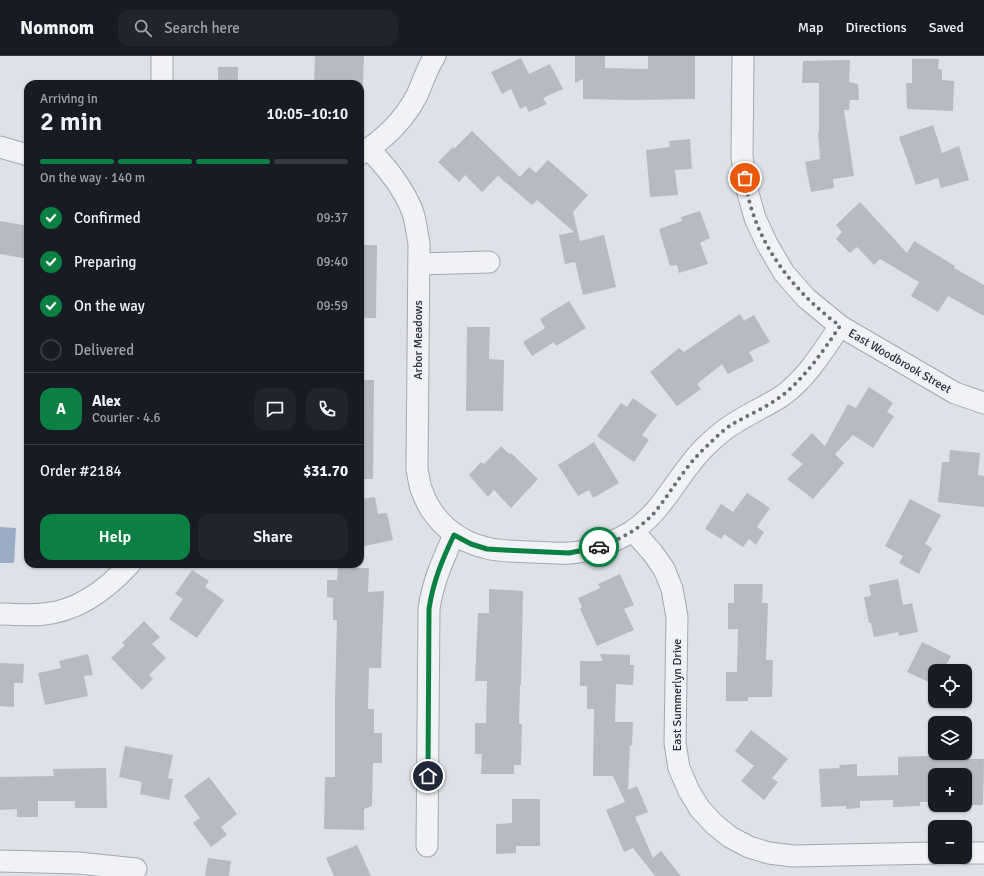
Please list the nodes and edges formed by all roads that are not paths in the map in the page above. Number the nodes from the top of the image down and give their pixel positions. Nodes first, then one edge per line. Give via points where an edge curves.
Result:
1 (162, 56) edge
2 (435, 56) edge
3 (743, 56) edge
4 (162, 80) edge
5 (0, 147) edge
6 (364, 151) edge
7 (24, 154) edge
8 (489, 262) dead end
9 (418, 264) junction
10 (840, 326) junction
11 (984, 403) edge
12 (633, 531) junction
13 (454, 535) junction
14 (126, 568) edge
15 (0, 614) edge
16 (427, 846) dead end
17 (928, 853) edge
18 (972, 853) edge
19 (984, 853) edge
20 (0, 861) edge
21 (136, 868) dead end

1 - 4 street
2 - 6 street via 417,95 403,117 386,135
3 - 10 street via 742,156 746,186 755,218 784,273 806,298
5 - 7 street
6 - 9 street, Arbor Meadows via 391,172 402,189 412,212 419,244
8 - 9 street
9 - 13 street, Arbor Meadows via 417,470 421,491 430,510
10 - 11 street, East Woodbrook Street via 955,393
10 - 12 street, East Woodbrook Street via 801,379 782,395 730,426 704,448 654,513
12 - 13 street, East Woodbrook Street via 594,549 569,553 487,549
12 - 17 street, East Summerlyn Drive via 664,569 672,589 677,617 675,743 679,768 700,809 730,837 749,847 769,853 793,856
13 - 16 street via 440,566 429,609
14 - 15 street via 105,589 64,610 44,614
18 - 19 street
20 - 21 street via 78,863

